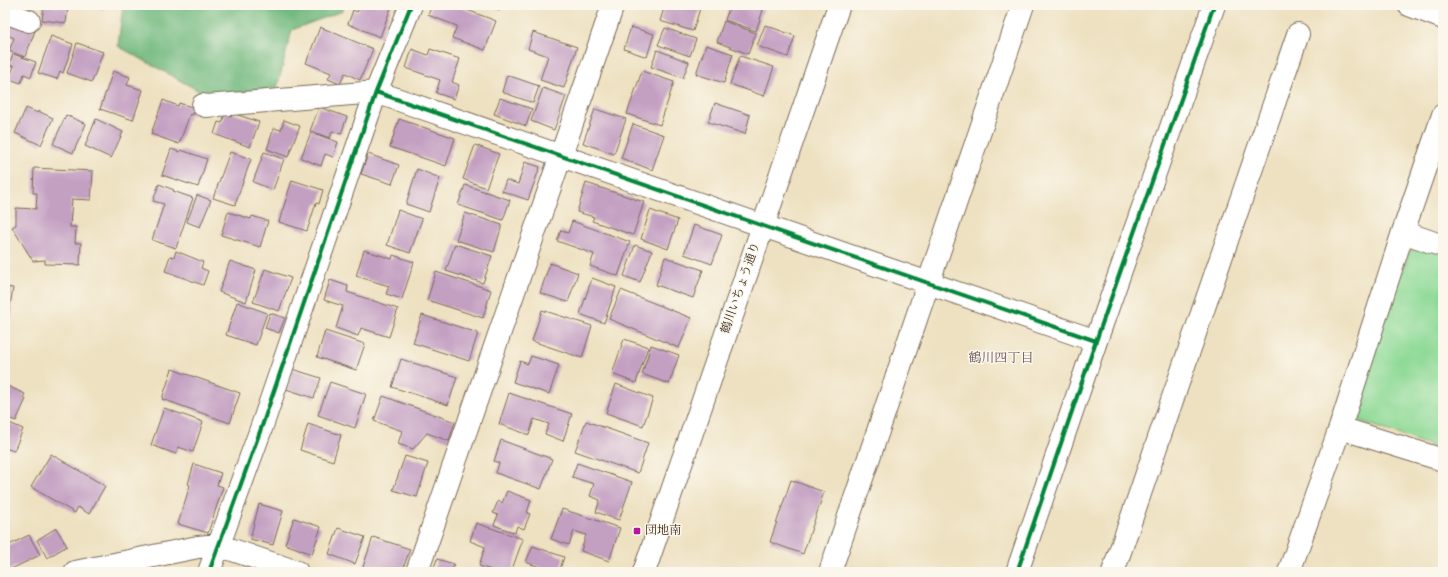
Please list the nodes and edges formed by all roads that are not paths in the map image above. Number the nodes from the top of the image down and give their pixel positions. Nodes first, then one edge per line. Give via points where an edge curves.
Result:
1 (411, 5) edge
2 (613, 5) edge
3 (838, 5) edge
4 (1023, 5) edge
5 (1214, 5) edge
6 (1409, 5) edge
7 (5, 12) edge
8 (1443, 18) edge
9 (29, 21) dead end
10 (1298, 34) dead end
11 (376, 92) junction
12 (203, 105) dead end
13 (1443, 115) edge
14 (562, 156) junction
15 (763, 226) junction
16 (1403, 232) junction
17 (1443, 246) edge
18 (928, 283) junction
19 (1096, 341) junction
20 (1340, 428) junction
21 (1443, 460) edge
22 (218, 545) junction
23 (75, 572) edge
24 (209, 572) edge
25 (297, 572) edge
26 (417, 572) edge
27 (644, 572) edge
28 (830, 572) edge
29 (1017, 572) edge
30 (1113, 572) edge
31 (1290, 572) edge

1 - 11 street
2 - 14 street
3 - 15 street, 鶴川いちょう通り
4 - 18 street
5 - 19 street
6 - 8 street
7 - 9 street
10 - 30 street
11 - 12 street
11 - 14 street
11 - 22 street
13 - 16 street
14 - 15 street
14 - 26 street
15 - 18 street
15 - 27 street, 鶴川いちょう通り
16 - 17 street
16 - 20 street
18 - 19 street
18 - 28 street
19 - 29 street
20 - 21 street
20 - 31 street
22 - 23 street
22 - 24 street
22 - 25 street

